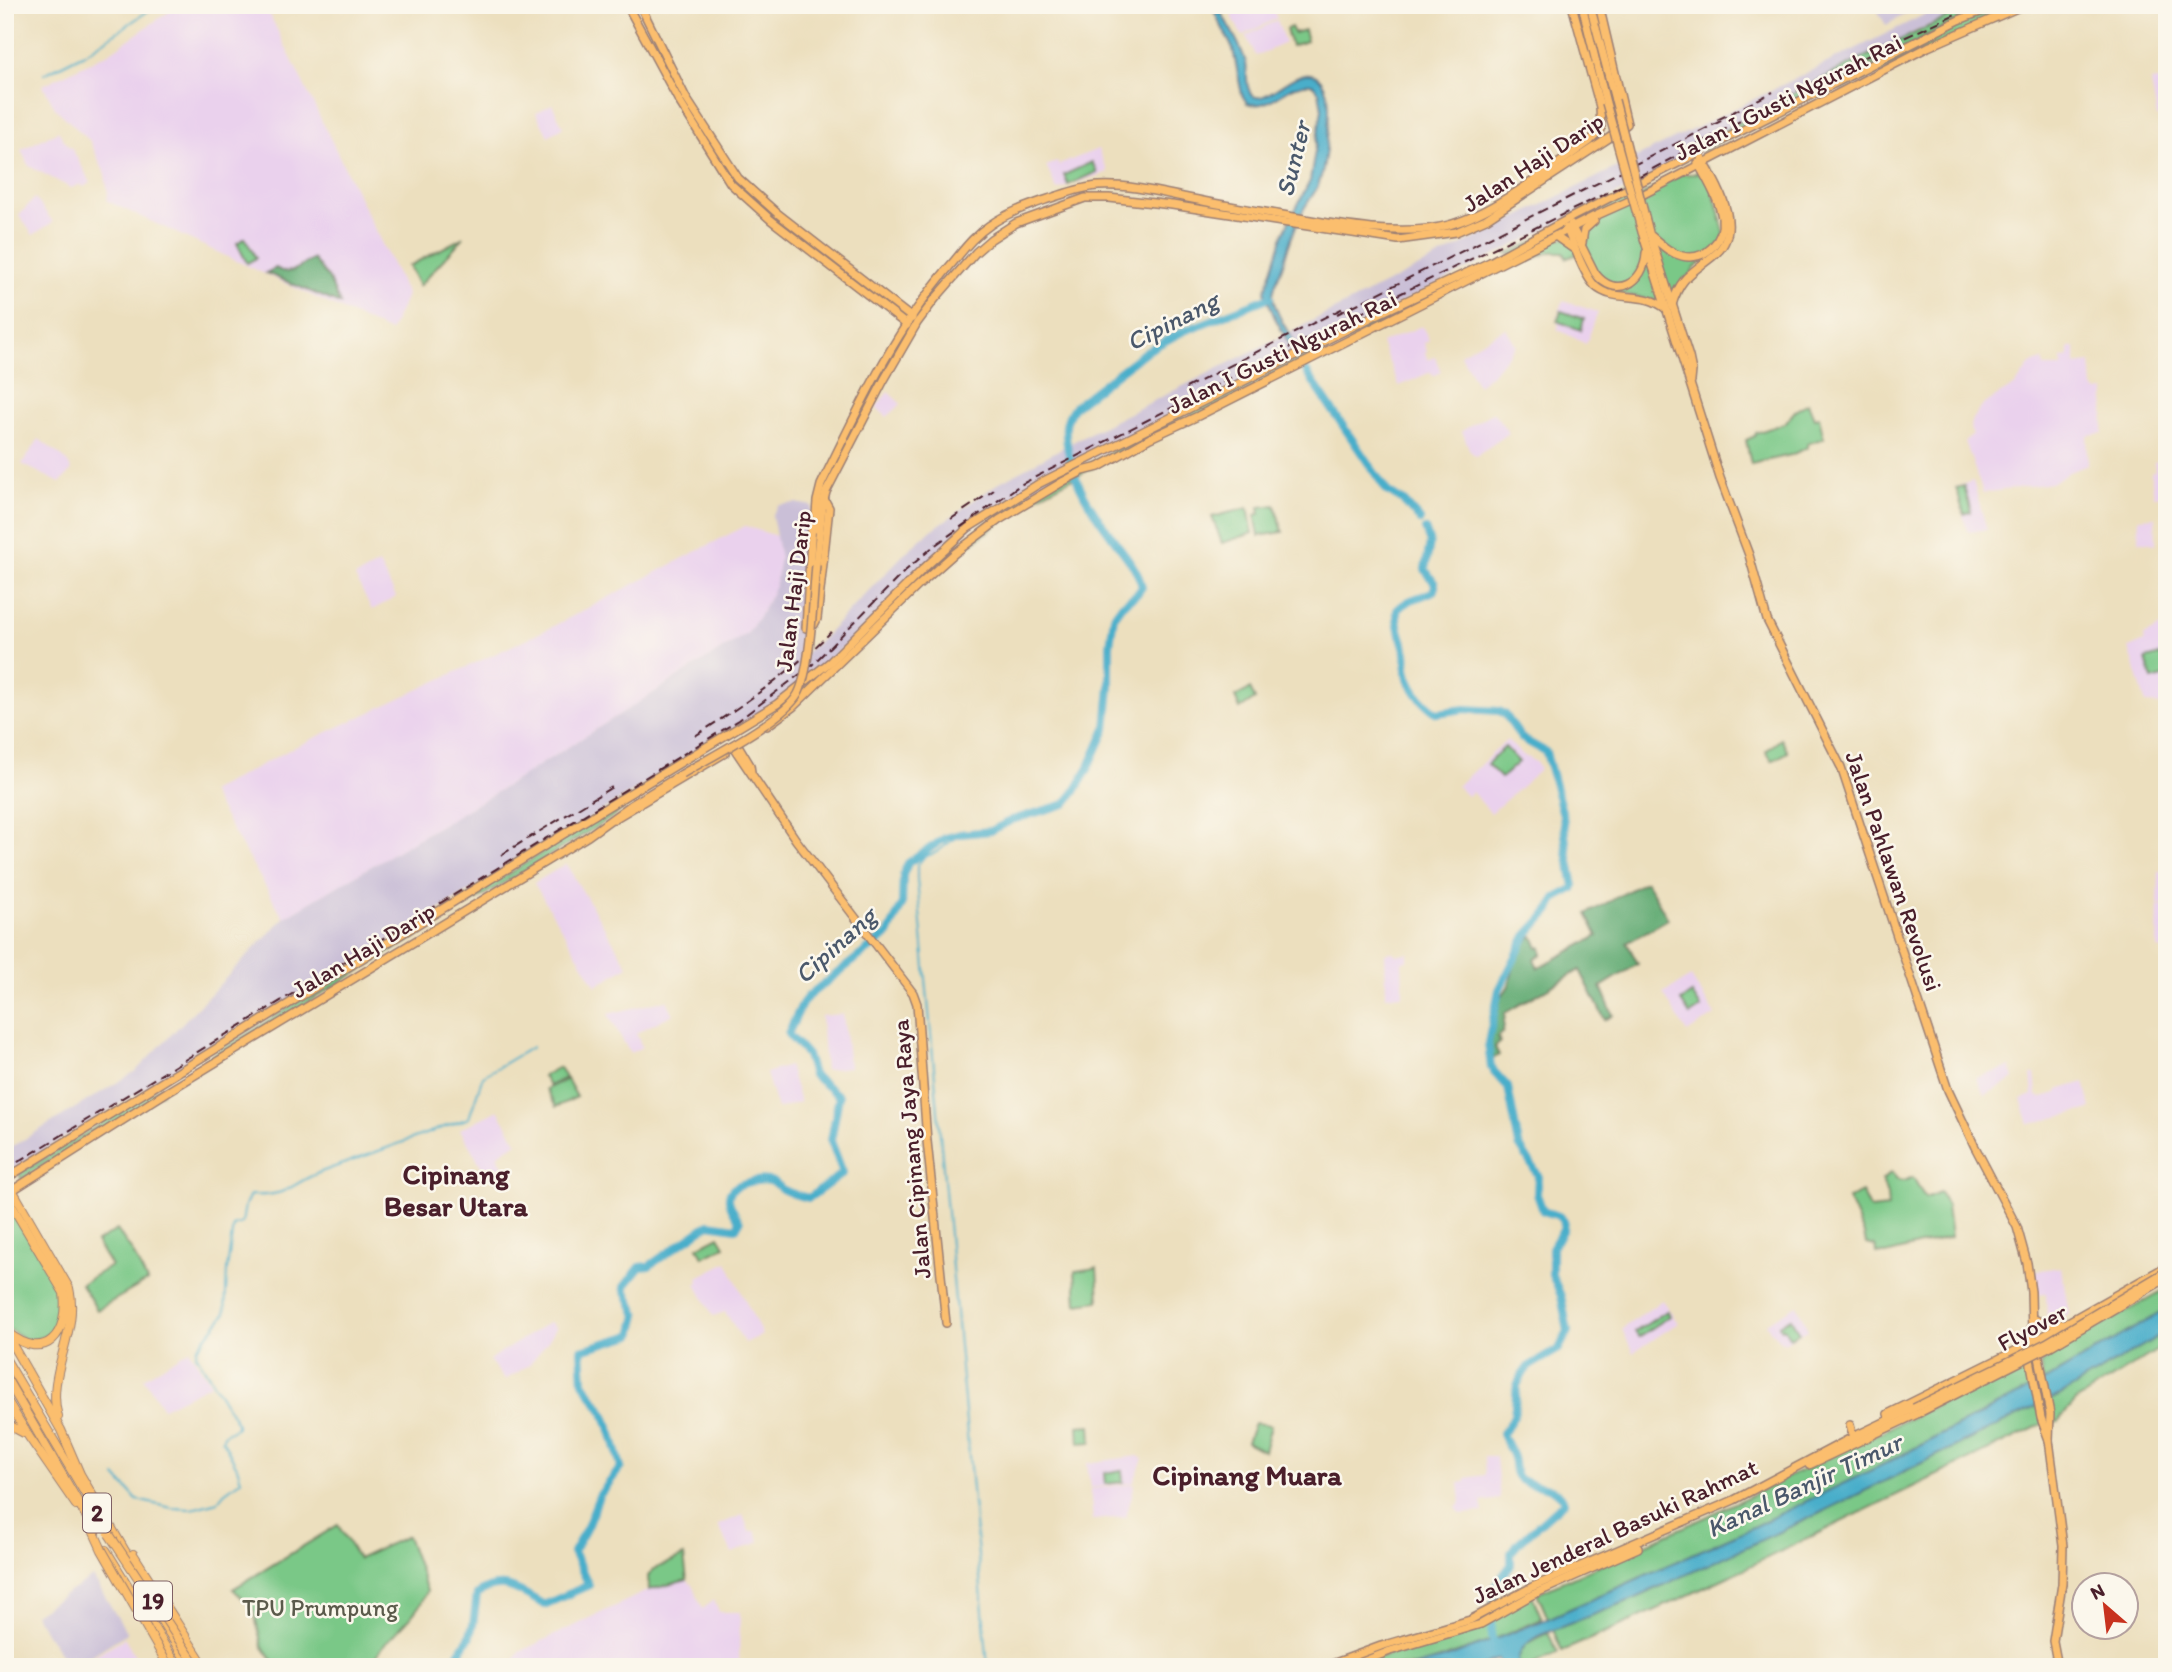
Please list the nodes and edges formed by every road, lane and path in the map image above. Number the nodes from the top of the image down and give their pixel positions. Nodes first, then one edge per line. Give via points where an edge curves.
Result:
1 (627, 5) edge
2 (640, 5) edge
3 (1572, 5) edge
4 (1581, 5) edge
5 (1590, 5) edge
6 (1599, 5) edge
7 (1997, 5) edge
8 (2024, 5) edge
9 (1611, 102) junction
10 (1697, 154) junction
11 (1718, 156) junction
12 (1702, 164) junction
13 (1681, 174) junction
14 (1709, 178) junction
15 (1637, 198) junction
16 (1228, 210) junction
17 (1598, 216) junction
18 (1299, 222) junction
19 (1568, 225) junction
20 (1647, 235) junction
21 (1555, 236) junction
22 (806, 241) junction
23 (1579, 248) junction
24 (1669, 307) junction
25 (908, 320) junction
26 (916, 326) junction
27 (1191, 406) junction
28 (1176, 414) junction
29 (1193, 418) junction
30 (1181, 424) junction
31 (1078, 470) junction
32 (820, 500) junction
33 (857, 640) junction
34 (736, 746) junction
35 (681, 772) junction
36 (594, 815) junction
37 (614, 819) junction
38 (499, 874) junction
39 (507, 886) junction
40 (476, 888) junction
41 (485, 899) junction
42 (5, 1179) edge
43 (7, 1193) edge
44 (2166, 1273) edge
45 (2032, 1318) junction
46 (2066, 1322) junction
47 (946, 1323) dead end
48 (5, 1332) edge
49 (2066, 1339) junction
50 (2035, 1344) junction
51 (2018, 1348) junction
52 (5, 1357) edge
53 (2030, 1359) junction
54 (2019, 1365) junction
55 (1978, 1369) junction
56 (2003, 1373) junction
57 (2032, 1373) junction
58 (5, 1376) edge
59 (5, 1397) edge
60 (1915, 1411) joint
61 (1891, 1419) junction
62 (5, 1423) edge
63 (1850, 1425) dead end
64 (61, 1430) junction
65 (29, 1437) junction
66 (1853, 1437) junction
67 (2049, 1440) junction
68 (96, 1495) dead end
69 (92, 1528) junction
70 (109, 1534) joint
71 (1509, 1603) junction
72 (1473, 1623) junction
73 (171, 1667) edge
74 (178, 1667) edge
75 (194, 1667) edge
76 (205, 1667) edge
77 (1324, 1667) edge
78 (1349, 1667) edge
79 (2058, 1667) edge

1 - 22 main road via 731,184 764,215
2 - 22 main road via 686,97 731,170
3 - 18 main road, Jalan Haji Darip via 1602,119 1601,130 1590,141 1493,205 1447,226 1395,230
4 - 9 main road
5 - 9 main road
6 - 18 main road, Jalan Haji Darip via 1627,119 1609,138 1486,219 1456,232 1398,240
7 - 10 main road, Jalan I Gusti Ngurah Rai
8 - 11 main road, Jalan I Gusti Ngurah Rai via 1928,47
9 - 15 main road, bridge
10 - 12 main road
10 - 19 main road, Jalan I Gusti Ngurah Rai
11 - 12 main road, Jalan I Gusti Ngurah Rai
11 - 14 main road
12 - 13 main road, Jalan I Gusti Ngurah Rai
12 - 14 main road
13 - 14 main road
13 - 15 main road, Jalan I Gusti Ngurah Rai
14 - 20 main road via 1722,220 1714,246 1687,257
14 - 24 main road via 1727,214 1726,237 1719,251 1683,280
15 - 17 main road, Jalan I Gusti Ngurah Rai
15 - 20 main road, bridge
16 - 18 main road, Jalan Haji Darip
16 - 25 main road, Jalan Haji Darip via 1117,186 1093,186 1055,197 1012,213 976,236
16 - 26 main road, Jalan Haji Darip via 1085,198 1016,223 991,239
17 - 19 main road, Jalan I Gusti Ngurah Rai
17 - 23 main road via 1584,230
19 - 21 main road, Jalan I Gusti Ngurah Rai
19 - 23 main road
19 - 27 main road, Jalan I Gusti Ngurah Rai
20 - 23 main road via 1641,273 1617,287 1597,277
20 - 24 main road, Jalan Pahlawan Revolusi
21 - 23 main road
21 - 29 main road, Jalan I Gusti Ngurah Rai
22 - 25 main road
23 - 24 main road via 1599,289
24 - 45 main road, Jalan Pahlawan Revolusi via 1691,364 1691,382 1767,620 1841,767 1948,1090 2017,1227 2027,1263
25 - 26 main road
25 - 32 main road, Jalan Haji Darip via 835,456 821,485
26 - 32 main road, Jalan Haji Darip
27 - 28 main road, Jalan I Gusti Ngurah Rai
27 - 29 main road
28 - 30 main road via 1183,416
28 - 31 main road, Jalan I Gusti Ngurah Rai
29 - 30 main road, Jalan I Gusti Ngurah Rai
30 - 31 main road, Jalan I Gusti Ngurah Rai via 1099,467
31 - 33 main road, Jalan I Gusti Ngurah Rai via 971,540
32 - 32 main road via 829,508 817,618 806,628 813,509
32 - 35 main road, Jalan Haji Darip, bridge via 804,677 795,699 775,718
33 - 34 main road, Jalan I Gusti Ngurah Rai via 779,719
33 - 36 main road, Jalan I Gusti Ngurah Rai via 776,704
34 - 37 main road, Jalan I Gusti Ngurah Rai
34 - 47 main road, Jalan Cipinang Jaya Raya via 796,840 911,989 917,1004
35 - 36 main road, Jalan Haji Darip
35 - 37 main road, Jalan Haji Darip
36 - 38 main road, Jalan Haji Darip
37 - 39 main road, Jalan Haji Darip
38 - 39 main road via 496,885
38 - 40 main road, Jalan Haji Darip
39 - 41 main road, Jalan Haji Darip
40 - 41 main road via 488,889
40 - 42 main road, Jalan Haji Darip
41 - 43 main road, Jalan Haji Darip
42 - 43 highway
43 - 48 highway via 64,1293 66,1312 62,1329 45,1343 27,1344
43 - 64 highway via 71,1295 73,1308 56,1380 55,1408
44 - 46 main road
44 - 49 main road via 2139,1298
44 - 60 main road, Flyover, bridge via 2051,1346
45 - 46 main road via 2045,1324
45 - 50 main road, Jalan Pahlawan Revolusi
45 - 51 main road via 2030,1332
46 - 49 main road via 2058,1334
46 - 50 main road
48 - 64 highway
49 - 50 main road
50 - 51 main road, Jalan Jenderal Basuki Rahmat
50 - 53 main road, Jalan Jenderal Basuki Rahmat
50 - 53 main road, Jalan Pahlawan Revolusi
50 - 67 main road, Jalan Pahlawan Revolusi via 2050,1414
51 - 55 main road, Jalan Jenderal Basuki Rahmat
52 - 70 highway, 2
53 - 54 main road, Jalan Jenderal Basuki Rahmat
53 - 57 main road, Jalan Pahlawan Revolusi
54 - 56 main road, Jalan Jenderal Basuki Rahmat
54 - 57 main road
55 - 56 main road via 2002,1361
55 - 61 main road, Jalan Jenderal Basuki Rahmat
56 - 61 main road, Jalan Jenderal Basuki Rahmat via 1910,1419
57 - 67 main road, Jalan Pahlawan Revolusi
58 - 69 highway, 2
59 - 65 highway
60 - 61 main road, Jalan Jenderal Basuki Rahmat
61 - 66 main road, Jalan Jenderal Basuki Rahmat
61 - 71 main road, Jalan Jenderal Basuki Rahmat via 1706,1517
62 - 65 highway
63 - 66 main road
64 - 75 highway via 87,1486
65 - 73 highway via 80,1510
66 - 71 main road, Jalan Jenderal Basuki Rahmat via 1734,1500
67 - 79 main road, Jalan Pahlawan Revolusi via 2063,1546 2053,1641
68 - 76 highway
69 - 73 highway, 19, bridge
69 - 74 highway, 2, bridge
70 - 75 highway, 19, bridge
71 - 72 main road, Jalan Jenderal Basuki Rahmat
72 - 77 main road, Jalan Jenderal Basuki Rahmat via 1381,1646
72 - 78 main road, Jalan Jenderal Basuki Rahmat

